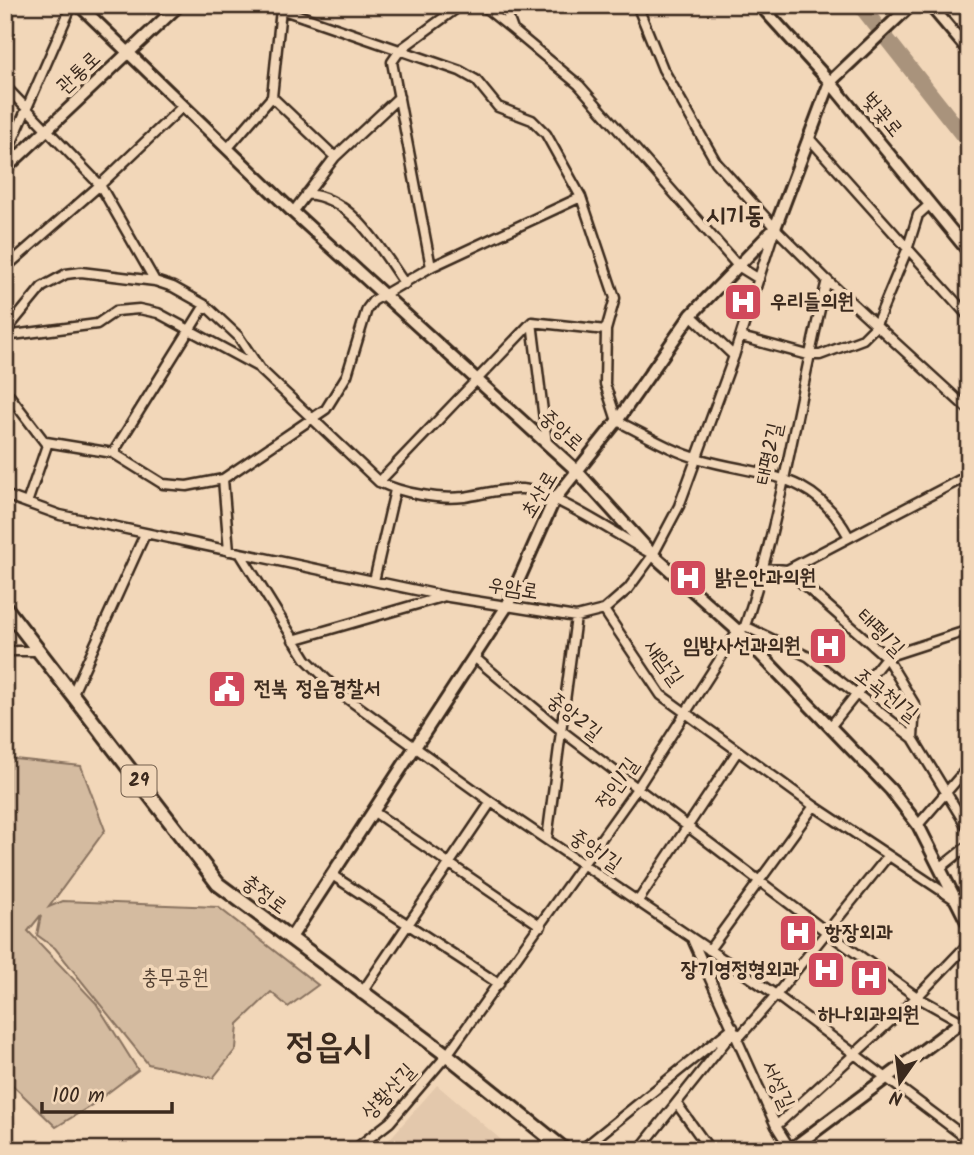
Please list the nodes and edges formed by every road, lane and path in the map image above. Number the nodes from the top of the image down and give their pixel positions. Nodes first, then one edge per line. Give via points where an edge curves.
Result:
1 (72, 5) edge
2 (79, 5) edge
3 (179, 5) edge
4 (269, 5) edge
5 (461, 5) edge
6 (482, 5) edge
7 (504, 5) edge
8 (637, 5) edge
9 (760, 5) edge
10 (911, 5) edge
11 (930, 5) edge
12 (284, 7) edge
13 (513, 30) junction
14 (401, 49) junction
15 (969, 51) edge
16 (129, 54) junction
17 (830, 82) junction
18 (5, 86) edge
19 (272, 97) junction
20 (399, 97) junction
21 (182, 107) junction
22 (27, 109) junction
23 (47, 130) junction
24 (808, 136) junction
25 (227, 149) junction
26 (335, 157) junction
27 (5, 158) edge
28 (5, 169) edge
29 (100, 185) junction
30 (306, 194) junction
31 (581, 197) junction
32 (929, 205) junction
33 (293, 212) junction
34 (775, 228) junction
35 (907, 250) junction
36 (969, 252) edge
37 (738, 266) junction
38 (431, 267) junction
39 (5, 268) edge
40 (759, 279) junction
41 (827, 280) junction
42 (155, 281) junction
43 (405, 284) junction
44 (384, 294) junction
45 (205, 305) junction
46 (691, 315) junction
47 (969, 317) edge
48 (532, 322) junction
49 (875, 327) junction
50 (189, 330) junction
51 (606, 330) junction
52 (5, 334) edge
53 (741, 337) junction
54 (808, 355) junction
55 (734, 356) junction
56 (260, 369) junction
57 (476, 379) junction
58 (5, 390) edge
59 (969, 410) edge
60 (313, 419) junction
61 (617, 421) junction
62 (46, 442) junction
63 (547, 444) junction
64 (113, 453) junction
65 (698, 458) junction
66 (577, 471) junction
67 (969, 475) edge
68 (783, 477) junction
69 (223, 479) junction
70 (379, 482) junction
71 (395, 490) junction
72 (5, 495) edge
73 (554, 500) junction
74 (27, 503) junction
75 (145, 534) junction
76 (849, 537) junction
77 (229, 551) junction
78 (240, 553) junction
79 (653, 555) junction
80 (764, 568) junction
81 (787, 570) junction
82 (374, 581) junction
83 (446, 596) junction
84 (508, 606) junction
85 (5, 607) edge
86 (604, 610) junction
87 (576, 617) junction
88 (741, 629) junction
89 (969, 630) edge
90 (293, 640) junction
91 (6, 650) edge
92 (40, 651) junction
93 (474, 657) junction
94 (886, 657) junction
95 (73, 693) junction
96 (855, 694) junction
97 (687, 715) junction
98 (830, 727) junction
99 (562, 731) junction
100 (913, 738) junction
101 (416, 749) junction
102 (737, 752) junction
103 (969, 766) edge
104 (638, 787) junction
105 (947, 791) junction
106 (491, 802) junction
107 (814, 806) junction
108 (374, 812) junction
109 (689, 825) junction
110 (918, 825) junction
111 (969, 830) edge
112 (547, 839) junction
113 (969, 845) edge
114 (888, 856) junction
115 (583, 863) junction
116 (450, 864) junction
117 (940, 868) junction
118 (332, 875) junction
119 (762, 880) junction
120 (638, 901) junction
121 (957, 902) junction
122 (969, 909) edge
123 (409, 924) junction
124 (541, 926) junction
125 (969, 926) edge
126 (828, 933) junction
127 (692, 938) junction
128 (290, 939) junction
129 (969, 943) edge
130 (709, 950) junction
131 (499, 984) junction
132 (361, 994) junction
133 (776, 995) junction
134 (917, 997) junction
135 (966, 1021) edge
136 (733, 1030) junction
137 (447, 1055) junction
138 (856, 1055) junction
139 (888, 1077) junction
140 (677, 1104) junction
141 (776, 1126) junction
142 (969, 1140) edge
143 (354, 1150) edge
144 (565, 1150) edge
145 (581, 1150) edge
146 (639, 1150) edge
147 (710, 1150) edge
148 (790, 1150) edge

1 - 22 street
2 - 16 street, 중앙로
3 - 16 street, 관통로
4 - 12 street
5 - 14 street
6 - 13 street
7 - 13 street
8 - 34 street via 663,69 716,162
9 - 17 street, 벚꽃로
10 - 17 street
11 - 15 street
12 - 14 street
12 - 19 street
13 - 37 street via 579,85
14 - 20 street via 392,62
14 - 31 street via 460,71 476,80 498,107 532,120 546,134
16 - 21 street, 중앙로
16 - 23 street, 관통로
17 - 24 street, 초산로
17 - 32 street, 벚꽃로
18 - 22 street
19 - 25 street
19 - 26 street
20 - 26 street
20 - 38 street
21 - 25 street, 중앙로
21 - 29 street
22 - 23 street
22 - 27 street
23 - 28 street, 관통로
23 - 29 street
24 - 34 street, 초산로
24 - 35 street
25 - 33 street, 중앙로
26 - 30 street
29 - 39 street
29 - 42 street
30 - 33 street
30 - 43 street via 324,195 350,212
31 - 38 street
31 - 51 street via 615,298
32 - 35 street via 918,215
32 - 36 street, 벚꽃로
33 - 44 street, 중앙로
34 - 37 street, 초산로
34 - 40 street, 우암로
34 - 41 street
35 - 47 street
35 - 49 street
37 - 40 street
37 - 46 street, 초산로
38 - 43 street
40 - 53 street, 우암로
41 - 49 street
41 - 54 street, 태평2길
42 - 45 street
42 - 52 street via 66,274 42,287
43 - 44 street
44 - 57 street, 중앙로
44 - 60 street via 367,309 348,374 326,409
45 - 50 street
45 - 56 street via 238,336
46 - 55 street
46 - 61 street, 초산로
48 - 51 street
48 - 57 street
48 - 63 street
49 - 54 street via 863,339
49 - 59 street
50 - 52 street via 158,313 127,309 97,324
50 - 56 street
50 - 64 street
51 - 61 street via 605,384
53 - 54 street
53 - 55 street, 우암로
54 - 68 street, 태평2길
55 - 65 street, 우암로
56 - 60 street
57 - 63 street, 중앙로
57 - 70 street
58 - 62 street
60 - 69 street
60 - 70 street
61 - 65 street
61 - 66 street, 초산로
62 - 64 street
62 - 74 street
63 - 66 street, 중앙로
64 - 69 street via 163,484 187,486
65 - 68 street
65 - 79 street, 우암로
66 - 73 street, 초산로
66 - 79 street, 중앙로
67 - 76 street
68 - 76 street via 835,510
68 - 80 street, 태평2길
69 - 77 street
70 - 71 street
71 - 73 street via 461,497 496,489 525,489
71 - 82 street
72 - 74 street, 우암로
73 - 79 street
73 - 84 street, 초산로
74 - 75 street, 우암로
75 - 77 street, 우암로
75 - 95 street
76 - 81 street
77 - 78 street, 우암로
78 - 82 street, 우암로
78 - 90 street, 중앙1길
79 - 86 street, 우암로 via 628,589
79 - 88 street, 중앙로
80 - 81 street
80 - 88 street, 태평2길
81 - 94 street, 태평1길
82 - 83 street, 우암로
83 - 84 street, 우암로
83 - 90 street
84 - 87 street, 우암로
84 - 93 street, 초산로
85 - 92 main road, 충정로 / 29
86 - 87 street, 우암로
86 - 97 street, 새암길 via 661,695
87 - 99 street
88 - 96 street, 조곡천1길 via 809,657
88 - 97 street, 정인1길
88 - 98 street, 중앙로
89 - 94 street
90 - 101 street, 중앙1길 via 341,694
91 - 92 street
92 - 95 main road, 충정로 / 29
93 - 99 street, 중앙2길
93 - 101 street, 초산로
94 - 96 street
94 - 100 street, 태평1길 via 915,705
95 - 128 main road, 충정로 / 29 via 201,865 218,884
96 - 98 street
96 - 100 street, 조곡천1길
97 - 102 street, 새암길
97 - 104 street, 정인1길
98 - 110 street, 중앙로
99 - 104 street, 중앙2길
99 - 112 street
100 - 105 street, 조곡천1길
101 - 106 street, 중앙1길
101 - 108 street, 초산로
102 - 107 street, 새암길
102 - 109 street
103 - 105 street
104 - 109 street, 중앙2길
104 - 115 street, 정인1길
105 - 110 street
105 - 111 street, 조곡천1길
106 - 112 street, 중앙1길
106 - 116 street
107 - 114 street, 새암길
107 - 119 street
108 - 116 street
108 - 118 street, 초산로
109 - 119 street, 중앙2길
109 - 120 street
110 - 117 street, 중앙로
112 - 115 street, 중앙1길
113 - 117 street
114 - 121 street, 새암길
114 - 126 street
115 - 120 street, 중앙1길
115 - 124 street, 정인1길
116 - 123 street
116 - 124 street
117 - 121 street, 중앙로
118 - 123 street
118 - 128 street, 초산로
119 - 126 street, 중앙2길
119 - 130 street
120 - 127 street, 중앙1길
121 - 122 street, 새암길
121 - 125 street, 중앙로
123 - 131 street
123 - 132 street
124 - 131 street, 정인1길
126 - 133 street
126 - 134 street, 중앙2길
127 - 130 street, 중앙1길
127 - 136 street, 서성길
128 - 132 main road, 충정로 / 29
129 - 134 street
130 - 133 street, 중앙1길
131 - 137 street, 정인1길
132 - 137 main road, 충정로 / 29
133 - 136 street via 741,1035
133 - 138 street, 중앙1길
134 - 135 street, 중앙2길
134 - 138 street
135 - 139 street
136 - 140 street
136 - 141 street, 서성길
136 - 145 street
137 - 143 street, 상황산길 via 390,1122
137 - 144 main road, 충정로 / 29
138 - 139 street, 중앙1길
138 - 141 street
139 - 142 street, 중앙1길
139 - 148 street
140 - 146 street
140 - 147 street
141 - 148 street, 서성길

